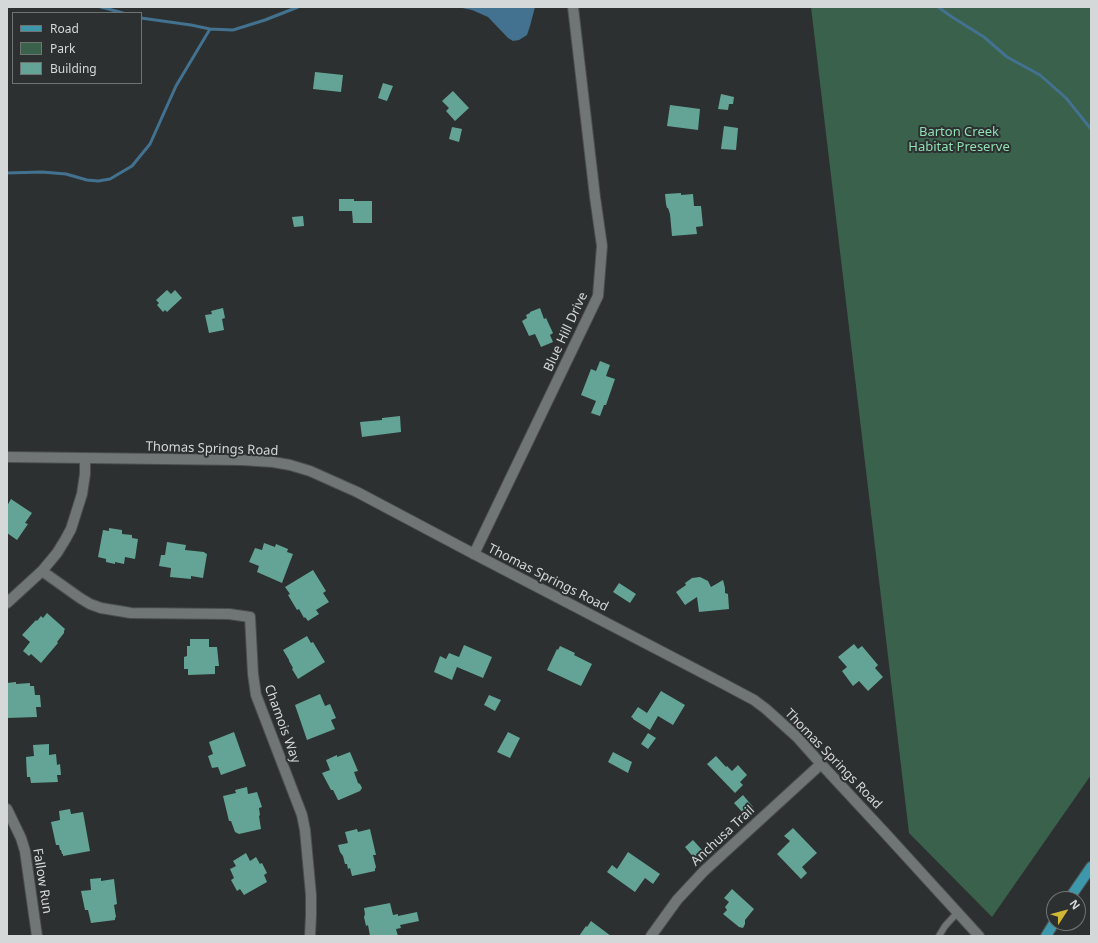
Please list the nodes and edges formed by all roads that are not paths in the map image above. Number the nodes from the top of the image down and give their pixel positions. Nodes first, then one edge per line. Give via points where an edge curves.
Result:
1 (573, 7) edge
2 (7, 457) edge
3 (85, 458) junction
4 (474, 554) junction
5 (42, 571) junction
6 (7, 603) edge
7 (821, 764) junction
8 (7, 809) edge
9 (1091, 867) edge
10 (1074, 891) edge
11 (957, 913) junction
12 (37, 936) edge
13 (310, 936) edge
14 (651, 936) edge
15 (939, 936) edge
16 (979, 936) edge

1 - 4 street, Blue Hill Drive via 602,246 598,296
2 - 3 street, Thomas Springs Road
3 - 4 street, Thomas Springs Road via 250,460 290,465 333,480
3 - 5 street via 82,494 71,529 57,554
4 - 7 street, Thomas Springs Road via 754,700 797,736
5 - 6 street
5 - 13 street, Chamois Way via 80,598 101,608 131,613 250,616 256,695 302,815 305,830
7 - 11 street, Thomas Springs Road
7 - 14 street, Anchusa Trail via 704,871 677,900
8 - 12 street, Fallow Run via 25,851
9 - 10 main road
11 - 15 lane
11 - 16 street, Thomas Springs Road

